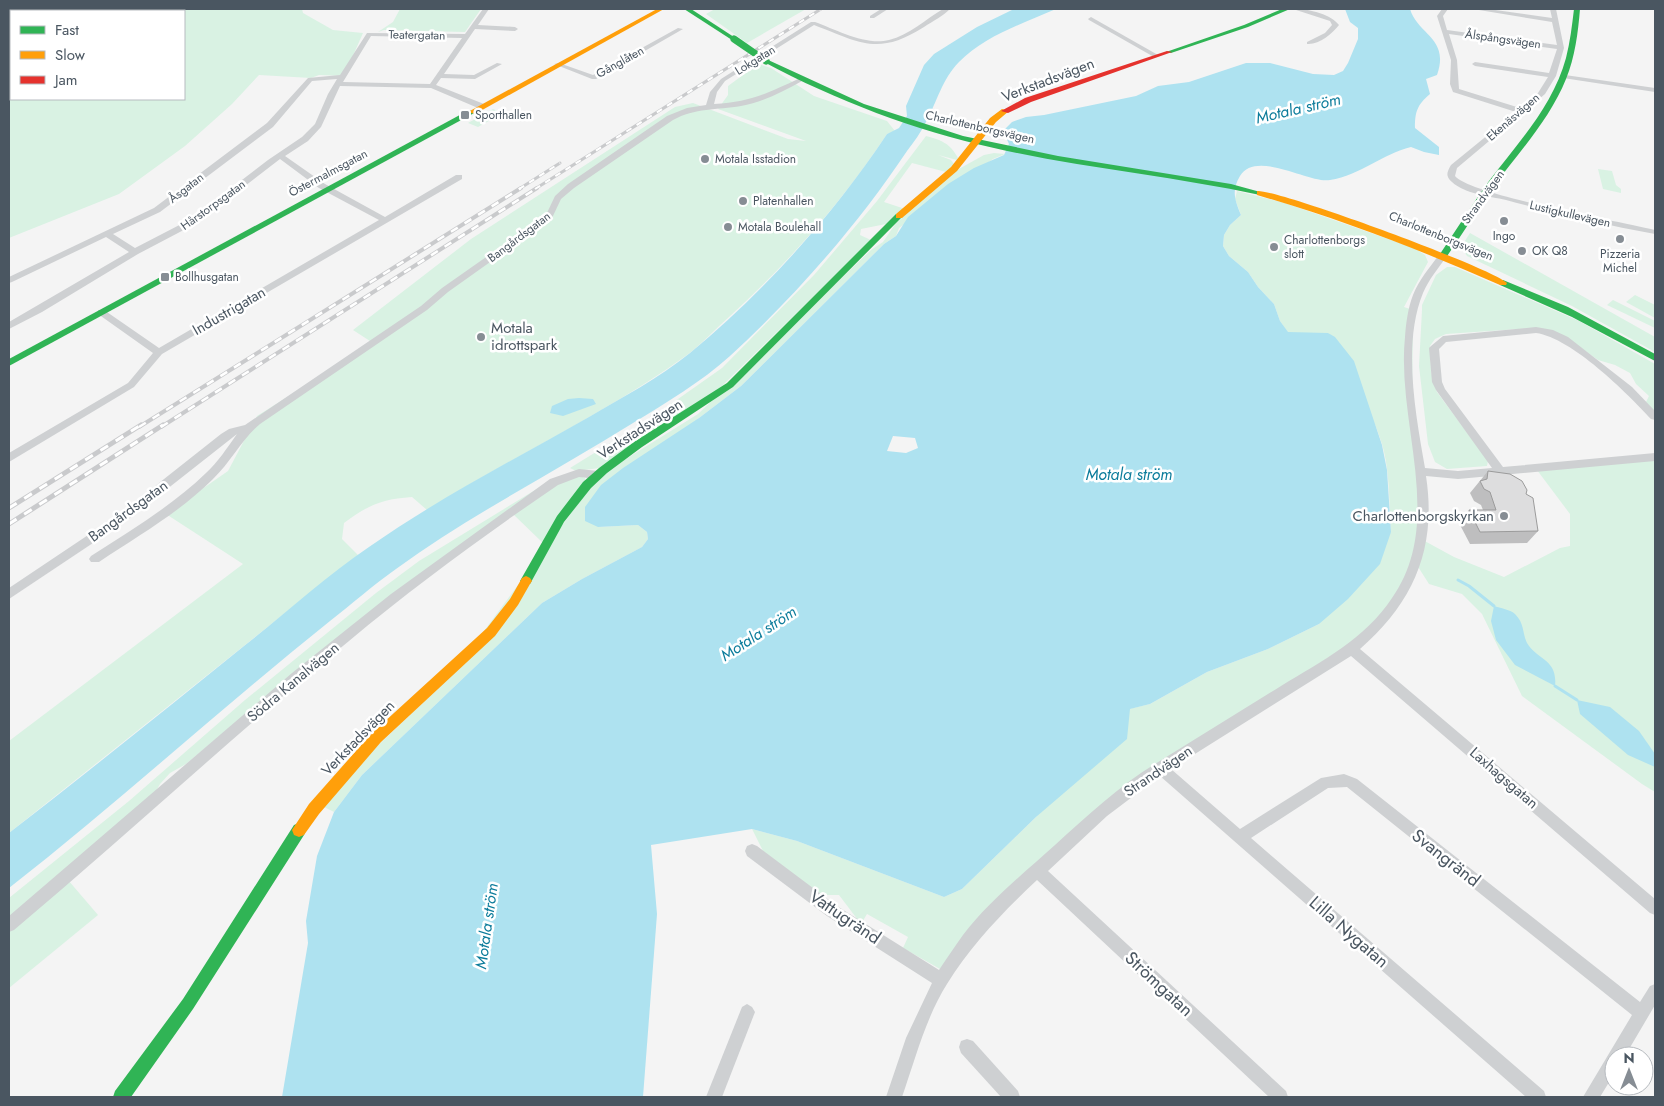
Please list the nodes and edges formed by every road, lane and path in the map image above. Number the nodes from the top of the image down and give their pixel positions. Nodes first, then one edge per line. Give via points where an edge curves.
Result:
1 (486, 9) edge
2 (661, 9) edge
3 (687, 9) edge
4 (885, 9) edge
5 (947, 9) edge
6 (1287, 9) edge
7 (1296, 9) edge
8 (1445, 9) edge
9 (1476, 9) edge
10 (1553, 9) edge
11 (1577, 9) edge
12 (872, 17) dead end
13 (1091, 19) dead end
14 (1555, 20) junction
15 (473, 27) junction
16 (515, 29) dead end
17 (680, 29) dead end
18 (1444, 31) junction
19 (368, 34) joint
20 (466, 36) junction
21 (1309, 43) dead end
22 (1561, 48) junction
23 (1156, 56) junction
24 (499, 64) dead end
25 (557, 64) junction
26 (1475, 64) dead end
27 (439, 76) junction
28 (1552, 76) junction
29 (1565, 76) junction
30 (800, 80) junction
31 (341, 81) junction
32 (432, 86) junction
33 (1655, 90) edge
34 (481, 106) junction
35 (710, 106) junction
36 (1521, 111) junction
37 (976, 141) junction
38 (280, 156) junction
39 (459, 177) dead end
40 (328, 189) junction
41 (1485, 193) junction
42 (385, 220) junction
43 (1655, 232) edge
44 (107, 234) junction
45 (135, 252) junction
46 (1444, 254) junction
47 (9, 280) edge
48 (101, 312) junction
49 (9, 326) edge
50 (159, 352) junction
51 (1655, 358) edge
52 (9, 363) edge
53 (1655, 417) edge
54 (247, 428) junction
55 (1655, 456) edge
56 (9, 458) edge
57 (1500, 471) junction
58 (1421, 472) junction
59 (598, 475) junction
60 (95, 560) dead end
61 (9, 594) edge
62 (1352, 649) junction
63 (1160, 768) junction
64 (1240, 837) junction
65 (752, 851) dead end
66 (1038, 870) junction
67 (1655, 908) edge
68 (9, 925) edge
69 (941, 980) junction
70 (1655, 991) edge
71 (747, 1012) dead end
72 (1642, 1013) junction
73 (1622, 1046) edge
74 (967, 1047) dead end
75 (1604, 1075) edge
76 (121, 1097) edge
77 (714, 1097) edge
78 (894, 1097) edge
79 (1012, 1097) edge
80 (1280, 1097) edge
81 (1538, 1097) edge
82 (1591, 1097) edge

1 - 15 street
2 - 25 street, Östermalmsgatan
3 - 30 street, Charlottenborgsvägen, bridge
4 - 12 street
5 - 35 street, Lokgatan via 897,39 884,43 813,23 723,80 712,92
6 - 23 street, Verkstadsvägen
7 - 21 street via 1336,24 1327,34
8 - 18 street via 1440,16
9 - 14 street
10 - 14 street, Ekenäsvägen
11 - 29 street, Strandvägen via 1574,44
13 - 23 street
14 - 22 street, Ekenäsvägen
15 - 16 street
15 - 20 street
17 - 25 street, Gånglåten via 594,78
18 - 22 street, Ålspångsvägen
18 - 36 street via 1454,60 1456,90
19 - 20 street, Teatergatan
19 - 31 street, Hårstorpsgatan
20 - 27 street
22 - 28 street, Ekenäsvägen
23 - 37 street, Verkstadsvägen via 1014,106 993,120
24 - 27 street via 475,77
25 - 34 street, Östermalmsgatan
26 - 28 street
27 - 32 street
28 - 36 street, Ekenäsvägen via 1539,97
29 - 33 street
29 - 41 street, Strandvägen via 1541,120
30 - 35 street, Bangårdsgatan via 752,102
30 - 37 street, Charlottenborgsvägen via 892,119
31 - 32 street, Åsgatan
31 - 38 street, Hårstorpsgatan via 318,125
31 - 44 street, Åsgatan via 310,79 264,129 157,210
32 - 34 street
34 - 40 street, Östermalmsgatan
35 - 54 street, Bangårdsgatan via 689,109 673,116 571,186 545,220 424,308
36 - 41 street, Ekenäsvägen via 1451,172 1458,183
37 - 46 street, Charlottenborgsvägen via 1178,177 1292,202
37 - 59 street, Verkstadsvägen via 954,169 899,216 735,381
38 - 40 street
38 - 45 street, Hårstorpsgatan via 204,214
39 - 42 street, Industrigatan
40 - 42 street
40 - 48 street, Östermalmsgatan
41 - 43 street, Lustigkullevägen
41 - 46 street, Strandvägen
42 - 50 street, Industrigatan
44 - 45 street
44 - 47 street, Åsgatan
45 - 49 street, Hårstorpsgatan
46 - 51 street, Charlottenborgsvägen via 1574,314
46 - 58 street, Strandvägen via 1419,292 1407,360
48 - 50 street
48 - 52 street, Östermalmsgatan
50 - 56 street, Industrigatan via 131,385
53 - 57 street via 1629,389 1556,334 1536,330 1443,339 1434,348 1438,386
54 - 60 street, Bangårdsgatan via 223,462 200,486
54 - 61 street, Bangårdsgatan via 234,432 125,516
55 - 57 street
57 - 58 street via 1458,476
58 - 62 street, Strandvägen via 1425,515 1417,562 1392,610
59 - 68 street, Södra Kanalvägen via 579,473 554,482 394,598
59 - 76 street, Verkstadsvägen via 563,516 514,602 491,632 376,738 314,809 188,1004
62 - 63 street, Strandvägen
62 - 67 street, Laxhagsgatan
63 - 64 street, Lilla Nygatan
63 - 66 street, Strandvägen via 1124,793
64 - 72 street, Svangränd via 1326,782 1344,780 1352,783
64 - 81 street, Lilla Nygatan
65 - 69 street, Vattugränd via 832,910
66 - 69 street, Strandvägen via 984,922
66 - 80 street, Strömgatan
69 - 78 street, Strandvägen via 914,1038
70 - 72 street
71 - 77 street
72 - 73 street
74 - 79 street
75 - 82 street

